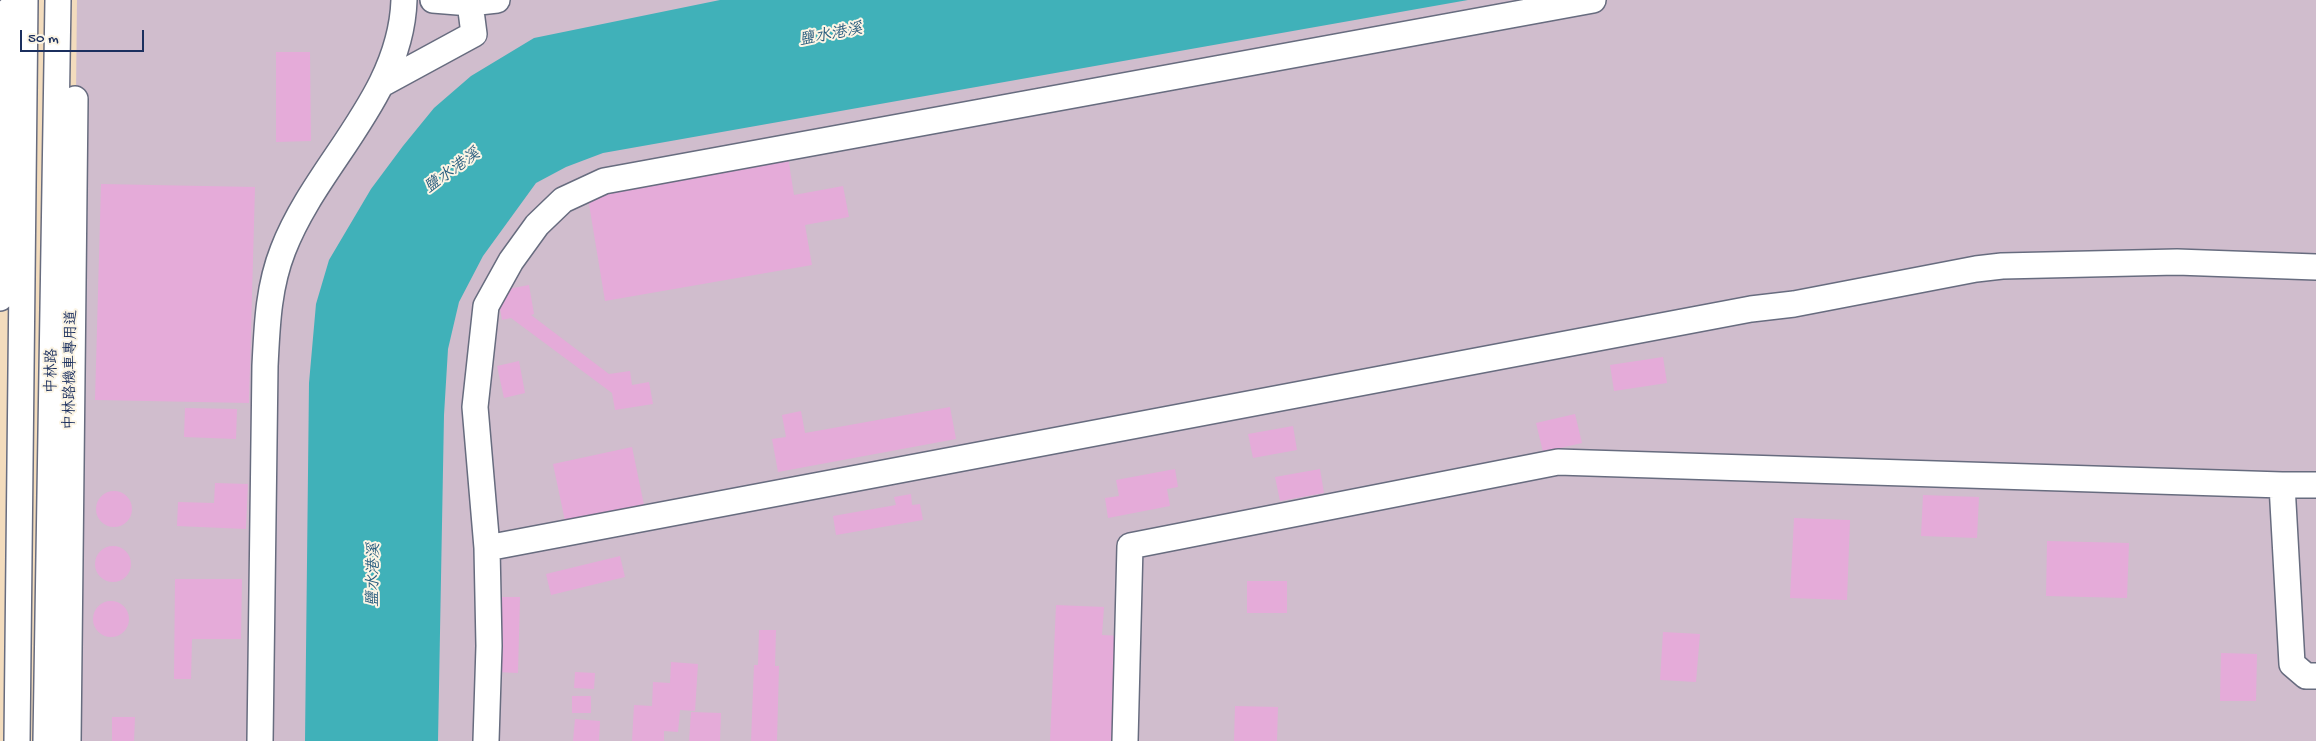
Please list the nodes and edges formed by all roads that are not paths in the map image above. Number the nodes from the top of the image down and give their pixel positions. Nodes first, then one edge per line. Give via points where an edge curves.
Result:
1 (9, 0) edge
2 (25, 0) edge
3 (58, 0) edge
4 (76, 0) edge
5 (404, 0) edge
6 (433, 0) edge
7 (497, 0) edge
8 (1593, 0) edge
9 (470, 3) junction
10 (382, 84) junction
11 (8, 242) edge
12 (55, 242) junction
13 (2316, 267) edge
14 (0, 298) edge
15 (2282, 484) junction
16 (2316, 485) edge
17 (487, 548) junction
18 (2316, 676) edge
19 (17, 741) edge
20 (46, 741) edge
21 (68, 741) edge
22 (260, 741) edge
23 (486, 741) edge
24 (1125, 741) edge

1 - 11 street
2 - 11 street
3 - 12 street, 中林路
4 - 21 street, 中林路機車專用道
5 - 10 street via 403,25
6 - 9 street
7 - 9 street
8 - 17 street via 604,181 563,200 537,225 511,261 486,306 475,407
9 - 10 street via 474,34
10 - 22 street via 306,204 283,250 268,304
11 - 12 street
11 - 14 street
11 - 19 street
12 - 20 street, 中林路
13 - 17 street via 2177,262 1976,269 1794,304 1732,312
15 - 16 street
15 - 18 street via 2292,664 2306,676
15 - 24 street via 1558,462 1130,546
17 - 23 street via 489,646

